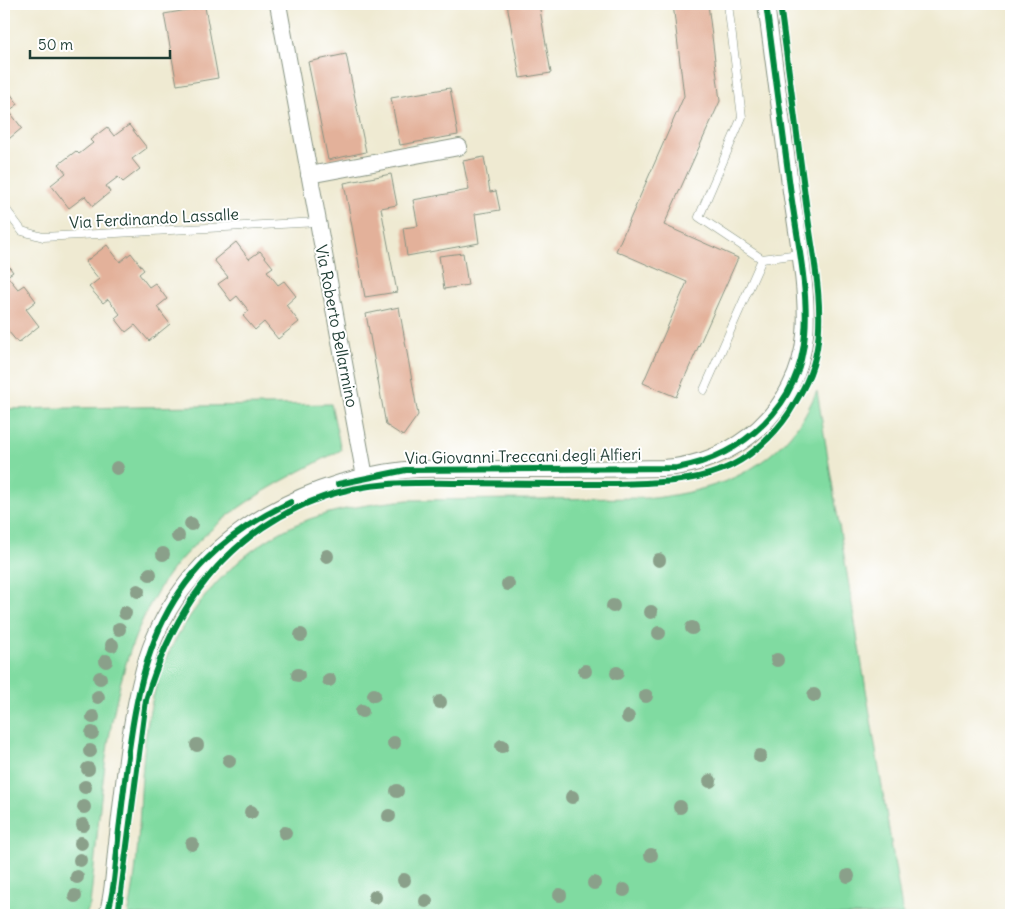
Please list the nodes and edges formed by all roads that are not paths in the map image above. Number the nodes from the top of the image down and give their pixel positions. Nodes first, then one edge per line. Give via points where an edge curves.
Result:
1 (278, 4) edge
2 (731, 4) edge
3 (766, 4) edge
4 (459, 147) dead end
5 (309, 175) junction
6 (4, 207) edge
7 (318, 222) junction
8 (799, 254) junction
9 (762, 258) junction
10 (704, 390) dead end
11 (365, 477) junction
12 (107, 915) edge

1 - 5 street, Via Roberto Bellarmino
2 - 9 lane via 742,117 699,217
3 - 8 street, Via Giovanni Treccani degli Alfieri
4 - 5 street
5 - 7 street, Via Roberto Bellarmino
6 - 7 lane, Via Ferdinando Lassalle via 22,231 43,237
7 - 11 street, Via Roberto Bellarmino
8 - 9 lane
8 - 11 street, Via Giovanni Treccani degli Alfieri via 805,335 794,380 763,426 721,454 670,468 406,470
9 - 10 lane
11 - 12 street, Via Giovanni Treccani degli Alfieri via 291,502 241,529 204,562 177,596 154,641 136,697

